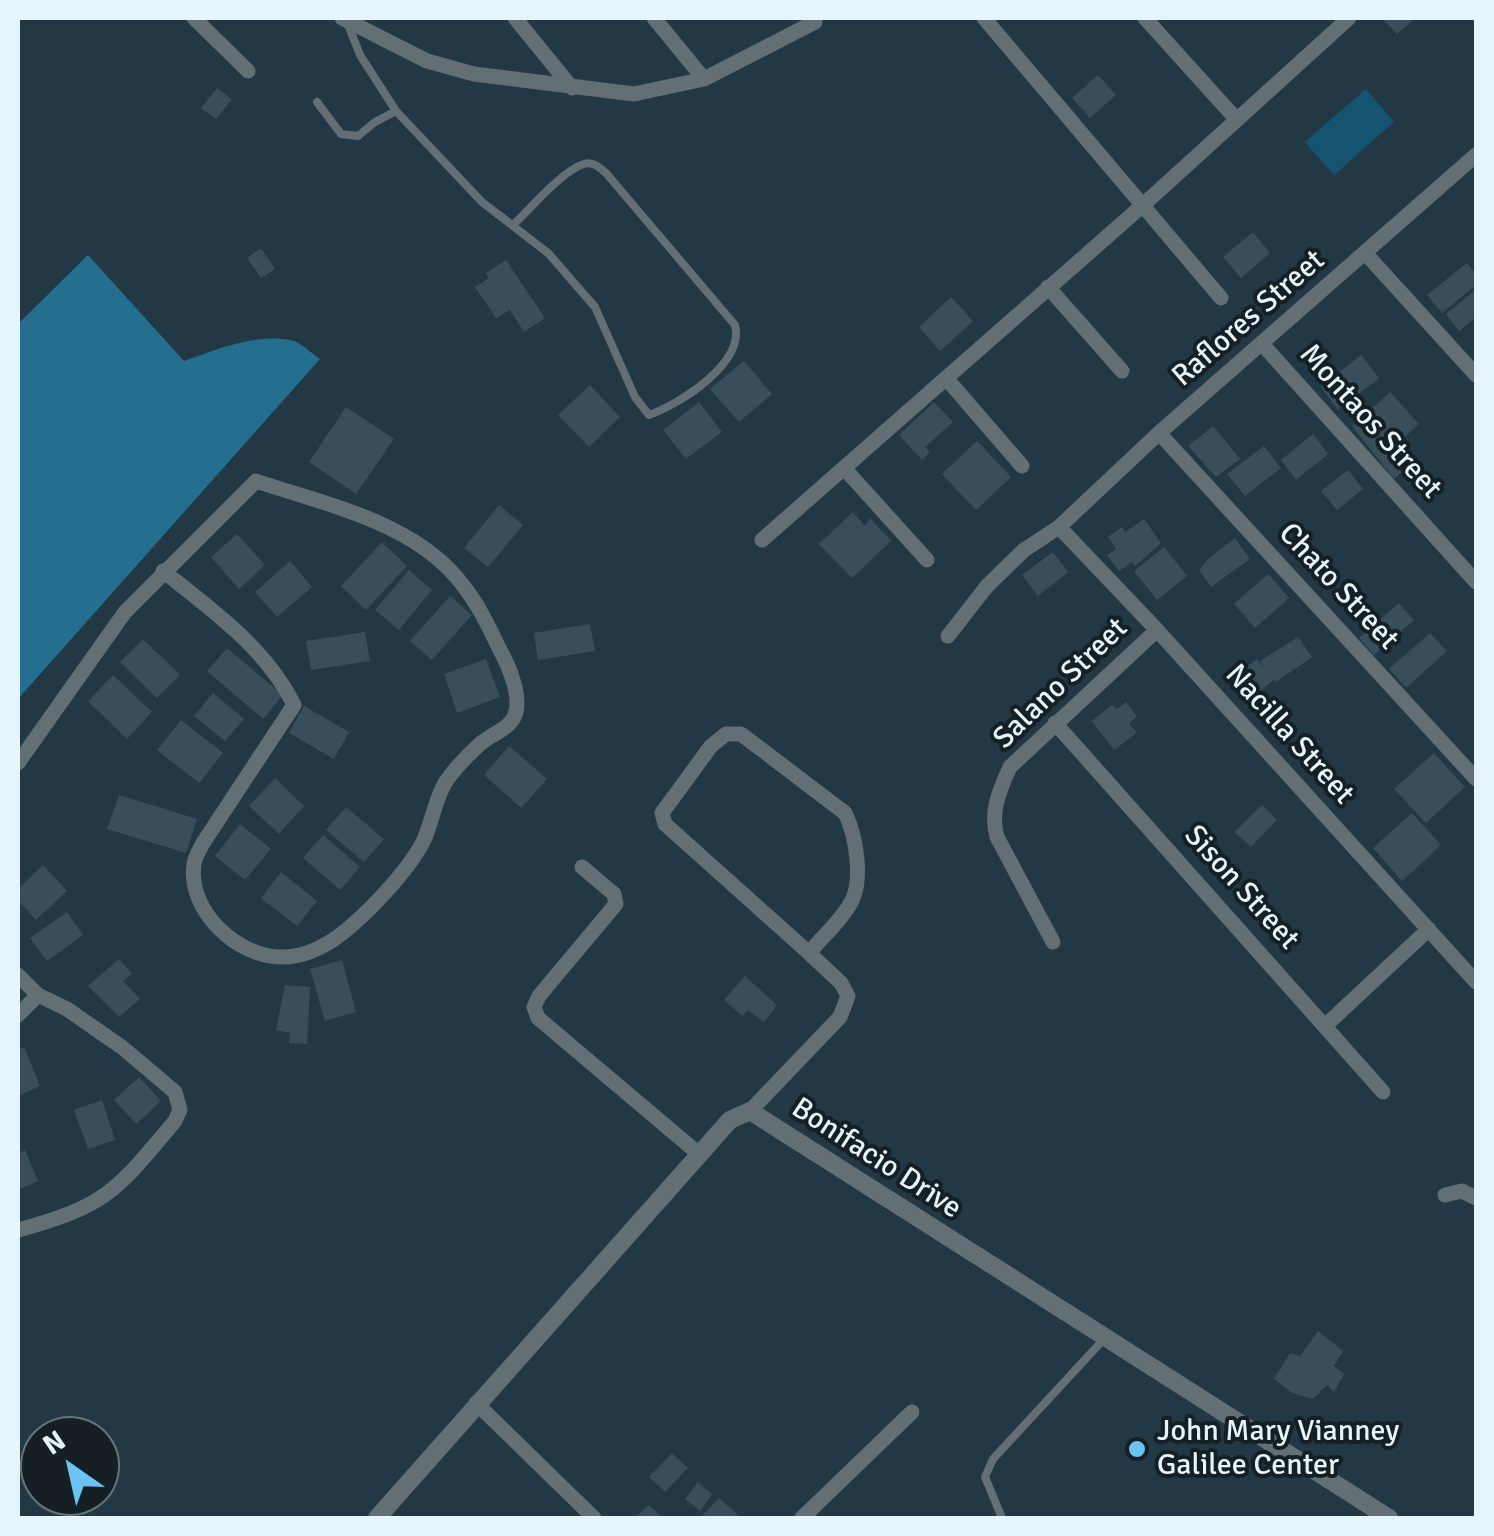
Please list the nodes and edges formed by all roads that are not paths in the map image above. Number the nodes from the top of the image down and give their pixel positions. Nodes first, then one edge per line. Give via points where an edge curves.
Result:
1 (194, 18) edge
2 (515, 18) edge
3 (654, 18) edge
4 (984, 18) edge
5 (1145, 18) edge
6 (344, 20) edge
7 (813, 20) edge
8 (1339, 21) edge
9 (248, 70) dead end
10 (704, 79) junction
11 (572, 88) junction
12 (317, 102) dead end
13 (396, 111) junction
14 (1237, 120) junction
15 (1475, 160) edge
16 (1142, 204) junction
17 (514, 224) junction
18 (1366, 254) junction
19 (1048, 287) junction
20 (1222, 298) dead end
21 (1263, 344) junction
22 (1122, 371) dead end
23 (1476, 375) edge
24 (946, 378) junction
25 (1159, 433) junction
26 (1022, 466) dead end
27 (844, 468) junction
28 (1058, 526) junction
29 (762, 540) dead end
30 (927, 560) dead end
31 (163, 571) junction
32 (1476, 582) edge
33 (1157, 630) junction
34 (948, 636) dead end
35 (1055, 723) junction
36 (18, 763) edge
37 (1476, 779) edge
38 (582, 867) dead end
39 (1428, 929) junction
40 (1053, 942) dead end
41 (810, 952) junction
42 (18, 976) edge
43 (1476, 982) edge
44 (38, 995) junction
45 (18, 1015) edge
46 (1326, 1025) junction
47 (1383, 1092) dead end
48 (750, 1112) junction
49 (699, 1154) junction
50 (1444, 1194) dead end
51 (1476, 1198) edge
52 (18, 1230) edge
53 (1104, 1339) junction
54 (476, 1403) junction
55 (912, 1412) dead end
56 (376, 1518) edge
57 (594, 1518) edge
58 (802, 1518) edge
59 (1002, 1518) edge
60 (1389, 1518) edge

1 - 9 street
2 - 11 street
3 - 10 street
4 - 16 street
5 - 14 street
6 - 11 street via 427,61
6 - 13 lane
7 - 10 street
8 - 14 street
10 - 11 street via 634,94
12 - 13 lane via 340,134 358,136
13 - 17 lane via 482,202
14 - 16 street
15 - 18 street, Raflores Street
16 - 19 street
16 - 20 street
17 - 17 lane via 595,308 649,415 675,406 731,356 735,325 592,163 564,177
18 - 21 street, Raflores Street
18 - 23 street
19 - 22 street
19 - 24 street
21 - 25 street, Raflores Street
21 - 32 street, Montaos Street
24 - 26 street
24 - 27 street
25 - 28 street, Raflores Street
25 - 37 street, Chato Street
27 - 29 street
27 - 30 street
28 - 33 street, Nacilla Street
28 - 34 street, Raflores Street via 987,586
31 - 31 street via 256,481 406,536 460,582 507,662 515,715 445,784 423,842 388,888 318,948 282,957 251,950 206,913 194,863 294,705 275,671
31 - 36 street via 117,623
33 - 35 street, Salano Street
33 - 39 street, Nacilla Street
35 - 40 street, Salano Street via 1010,768 993,823
35 - 46 street, Sison Street
38 - 49 street via 614,894 616,904 539,996 538,1018
39 - 43 street, Nacilla Street
39 - 46 street
41 - 41 street via 664,824 662,813 726,734 741,734 844,813 854,830 852,902
41 - 48 street via 848,996 840,1017
42 - 44 street
44 - 45 street
44 - 52 street via 123,1048 175,1092 180,1110 124,1183 96,1204
46 - 47 street, Sison Street
48 - 49 street, Bonifacio Drive via 730,1120
48 - 53 street, Bonifacio Drive
49 - 54 street, Bonifacio Drive
50 - 51 street
53 - 59 lane via 993,1459 985,1477
53 - 60 street, Bonifacio Drive
54 - 56 street, Bonifacio Drive
54 - 57 street
55 - 58 street

